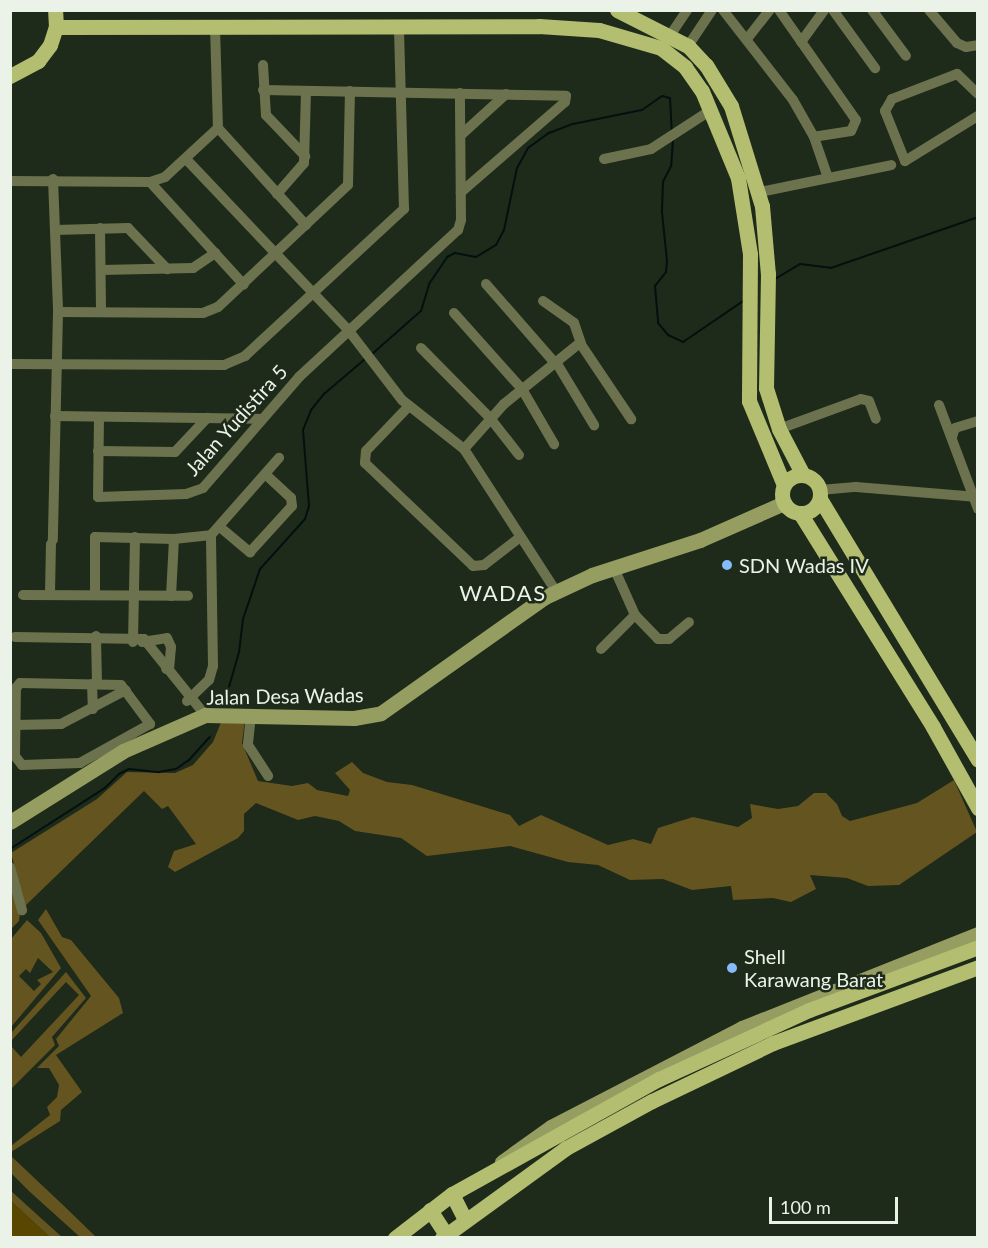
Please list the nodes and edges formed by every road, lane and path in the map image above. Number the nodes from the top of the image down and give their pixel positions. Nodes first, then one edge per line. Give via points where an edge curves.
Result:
1 (55, 10) edge
2 (483, 10) edge
3 (617, 10) edge
4 (687, 10) edge
5 (712, 10) edge
6 (723, 10) edge
7 (770, 10) edge
8 (779, 10) edge
9 (824, 10) edge
10 (833, 10) edge
11 (873, 10) edge
12 (929, 10) edge
13 (214, 26) junction
14 (484, 26) junction
15 (56, 27) junction
16 (399, 27) junction
17 (671, 34) junction
18 (747, 39) junction
19 (801, 42) junction
20 (978, 45) edge
21 (688, 46) junction
22 (906, 56) dead end
23 (263, 65) dead end
24 (875, 68) dead end
25 (10, 76) edge
26 (262, 90) junction
27 (306, 91) junction
28 (350, 91) junction
29 (402, 92) junction
30 (460, 93) junction
31 (506, 94) junction
32 (978, 94) edge
33 (711, 110) junction
34 (978, 116) edge
35 (218, 128) junction
36 (461, 135) junction
37 (814, 137) junction
38 (305, 156) junction
39 (186, 159) junction
40 (604, 159) dead end
41 (891, 165) dead end
42 (828, 178) junction
43 (53, 179) junction
44 (10, 181) edge
45 (150, 183) junction
46 (461, 192) junction
47 (760, 192) junction
48 (278, 194) junction
49 (306, 225) junction
50 (100, 228) junction
51 (55, 231) junction
52 (215, 253) junction
53 (275, 255) junction
54 (167, 269) junction
55 (101, 270) junction
56 (486, 284) dead end
57 (243, 285) junction
58 (313, 295) junction
59 (543, 301) dead end
60 (58, 312) junction
61 (101, 312) junction
62 (454, 313) dead end
63 (349, 331) junction
64 (581, 344) junction
65 (420, 348) dead end
66 (555, 363) junction
67 (10, 364) edge
68 (57, 364) junction
69 (522, 389) junction
70 (939, 405) dead end
71 (408, 407) junction
72 (55, 416) junction
73 (99, 417) junction
74 (207, 418) junction
75 (490, 418) junction
76 (262, 419) junction
77 (631, 419) dead end
78 (876, 419) dead end
79 (978, 421) edge
80 (594, 425) dead end
81 (779, 429) junction
82 (952, 437) junction
83 (554, 444) dead end
84 (464, 449) junction
85 (99, 452) junction
86 (519, 455) dead end
87 (279, 459) dead end
88 (266, 475) junction
89 (803, 475) junction
90 (784, 486) junction
91 (820, 494) junction
92 (975, 497) edge
93 (784, 503) junction
94 (978, 509) edge
95 (800, 513) junction
96 (221, 528) junction
97 (211, 535) junction
98 (135, 537) junction
99 (519, 538) junction
100 (174, 539) junction
101 (614, 568) junction
102 (556, 591) junction
103 (50, 594) junction
104 (95, 594) junction
105 (23, 595) dead end
106 (134, 595) junction
107 (171, 596) junction
108 (188, 596) dead end
109 (635, 615) junction
110 (689, 622) dead end
111 (25, 639) dead end
112 (93, 639) junction
113 (137, 641) junction
114 (601, 649) dead end
115 (165, 669) junction
116 (93, 684) junction
117 (126, 690) junction
118 (189, 699) junction
119 (93, 710) junction
120 (250, 715) junction
121 (201, 716) junction
122 (15, 725) junction
123 (978, 760) edge
124 (268, 776) dead end
125 (978, 808) edge
126 (10, 822) edge
127 (10, 867) edge
128 (22, 910) dead end
129 (974, 941) edge
130 (978, 967) edge
131 (452, 1194) junction
132 (430, 1210) junction
133 (465, 1220) junction
134 (444, 1236) edge
135 (395, 1238) edge

1 - 15 main road
2 - 14 main road
3 - 17 main road
4 - 17 street
5 - 21 street
6 - 18 street
7 - 18 street
8 - 19 street
9 - 19 street
10 - 24 street
11 - 22 street
12 - 20 street via 957,43
13 - 15 main road
13 - 16 main road
13 - 35 street
14 - 16 main road
14 - 33 main road via 599,30 646,41 685,67
15 - 25 main road via 50,45 38,61
16 - 29 street
17 - 21 main road
18 - 37 street via 793,100
19 - 37 street via 857,124 851,131
21 - 47 main road via 722,88
23 - 26 street
26 - 27 street
26 - 38 street via 270,120
27 - 28 street
27 - 38 street
28 - 29 street
28 - 49 street via 348,184
29 - 30 street
29 - 58 street via 404,209
30 - 31 street
30 - 36 street, Jalan Yudistira 5
31 - 36 street
31 - 46 street via 558,93 567,98
32 - 34 street via 963,75 957,74 892,99 885,111 905,161
33 - 40 street via 640,153
33 - 90 main road via 746,210 750,401
35 - 39 street
35 - 48 street
36 - 46 street, Jalan Yudistira 5
37 - 42 street
38 - 48 street via 303,166
39 - 45 street via 165,177
39 - 53 street
41 - 42 street
42 - 47 street
43 - 44 street
43 - 45 street
43 - 51 street
45 - 52 street
46 - 63 street, Jalan Yudistira 5 via 461,220 454,236
47 - 81 main road via 768,277 766,388
48 - 49 street
49 - 53 street
50 - 51 street
50 - 54 street via 132,230
50 - 55 street
51 - 60 street
52 - 54 street via 193,268
52 - 57 street
53 - 57 street
53 - 58 street
54 - 55 street
55 - 61 street
56 - 66 street
57 - 61 street via 218,307 203,313
58 - 63 street
58 - 68 street via 232,364
59 - 64 street via 574,323
60 - 61 street
60 - 68 street
62 - 69 street
63 - 71 street
63 - 76 street, Jalan Yudistira 5
64 - 66 street
64 - 77 street
65 - 75 street
66 - 69 street
66 - 80 street
67 - 68 street
68 - 72 street
69 - 75 street
69 - 83 street
70 - 82 street
71 - 84 street
71 - 99 street via 366,451 365,463 473,566 484,565
72 - 73 street
72 - 103 street
73 - 74 street
73 - 85 street
74 - 76 street
74 - 85 street via 175,452
75 - 84 street
75 - 86 street
76 - 85 street, Jalan Yudistira 5 via 198,491 98,497
78 - 81 street via 869,401 861,399
79 - 82 street via 955,428
81 - 89 main road
82 - 92 street
84 - 99 street
87 - 88 street
88 - 96 street
88 - 96 street via 291,498 292,506 250,552
89 - 90 main road via 795,476
89 - 91 main road via 817,483
90 - 93 main road
91 - 92 street via 856,487
91 - 95 main road via 813,510
91 - 123 main road
92 - 94 street
93 - 95 main road
93 - 101 main road, Jalan Desa Wadas via 700,540
95 - 125 main road via 933,727
96 - 97 street
97 - 100 street
97 - 118 street via 213,666 209,680
98 - 100 street
98 - 104 street via 95,537
98 - 106 street
99 - 102 street
100 - 107 street
101 - 102 main road, Jalan Desa Wadas
101 - 109 street
102 - 120 main road, Jalan Desa Wadas via 523,610 381,713 354,718
103 - 104 street
103 - 105 street
104 - 106 street
106 - 107 street
106 - 113 street
107 - 108 street
109 - 110 street via 663,642
109 - 114 street
111 - 112 street
112 - 113 street
112 - 116 street
113 - 115 street
113 - 115 street via 167,638 171,647
115 - 118 street
116 - 117 street via 117,684
116 - 119 street
116 - 122 street via 19,684
117 - 119 street
117 - 122 street via 150,724 80,763 19,764 15,756
118 - 121 street
119 - 122 street via 61,724
120 - 121 main road, Jalan Desa Wadas
120 - 124 street via 248,745
121 - 126 main road, Jalan Desa Wadas via 123,751
127 - 128 street
129 - 131 main road via 744,1039 630,1094
130 - 133 main road via 819,1025 684,1085 566,1148
131 - 132 main road
131 - 133 main road
132 - 134 main road
132 - 135 main road
133 - 134 main road

